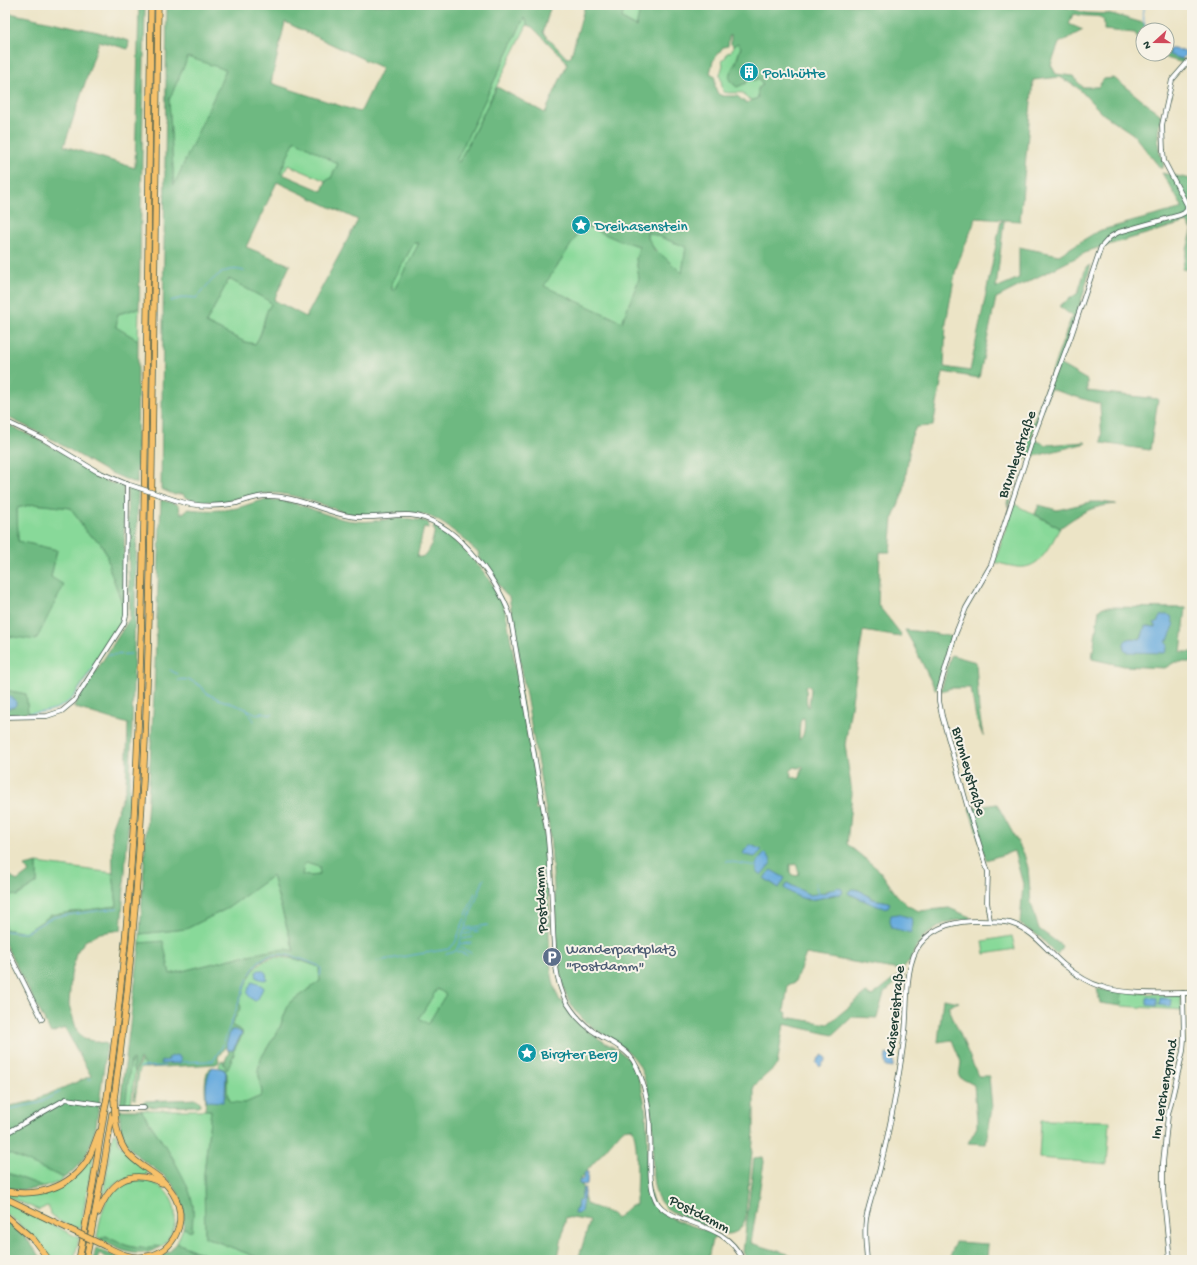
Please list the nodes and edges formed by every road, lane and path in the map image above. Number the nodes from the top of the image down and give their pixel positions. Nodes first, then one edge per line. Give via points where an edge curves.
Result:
1 (151, 5) edge
2 (158, 5) edge
3 (1192, 57) edge
4 (5, 421) edge
5 (128, 484) junction
6 (5, 717) edge
7 (990, 921) junction
8 (5, 945) edge
9 (1183, 993) junction
10 (1192, 993) edge
11 (42, 1019) dead end
12 (100, 1104) dead end
13 (119, 1108) dead end
14 (144, 1108) dead end
15 (113, 1115) junction
16 (104, 1121) junction
17 (5, 1134) edge
18 (168, 1188) junction
19 (5, 1191) edge
20 (5, 1198) edge
21 (5, 1215) edge
22 (93, 1225) junction
23 (49, 1260) edge
24 (79, 1260) edge
25 (86, 1260) edge
26 (743, 1260) edge
27 (867, 1260) edge
28 (1170, 1260) edge

1 - 16 highway, bridge via 138,748 126,933
2 - 15 highway, bridge via 150,580 144,780 134,933
3 - 7 street, Brumleystraße via 1172,80 1162,125 1164,161 1187,205 1187,210 1180,215 1119,232 1101,247 991,565 966,608 942,680 939,701 942,716 988,872 987,902
4 - 5 street, Postdamm via 43,439 96,472
5 - 6 street via 124,623 74,701 62,711 46,716
5 - 26 street, Postdamm, bridge via 183,503 216,506 275,496 361,518 410,515 431,520 463,543 498,588 510,615 547,830 554,948 562,992 584,1024 624,1050 634,1061 640,1074 648,1108 652,1186 657,1203 674,1216 710,1229 729,1240
7 - 9 street, Kaisereistraße via 1010,923 1025,930 1039,939 1066,966 1103,988 1132,992
7 - 27 street, Kaisereistraße via 959,922 937,929 919,945 910,964 899,1070 880,1168 866,1219
8 - 11 street
9 - 10 street, Kaisereistraße
9 - 28 street, Im Lerchengrund via 1184,1039 1168,1114 1163,1163
12 - 17 street via 66,1099
13 - 14 street
15 - 18 highway via 125,1150
15 - 22 highway
16 - 19 highway via 92,1152 72,1178 38,1193
16 - 24 highway
18 - 20 highway, bridge via 177,1200 180,1212 174,1238 166,1248 150,1256 138,1257 127,1256
18 - 22 highway via 154,1180 139,1177 117,1183 104,1198
21 - 23 highway via 34,1240
22 - 25 highway

